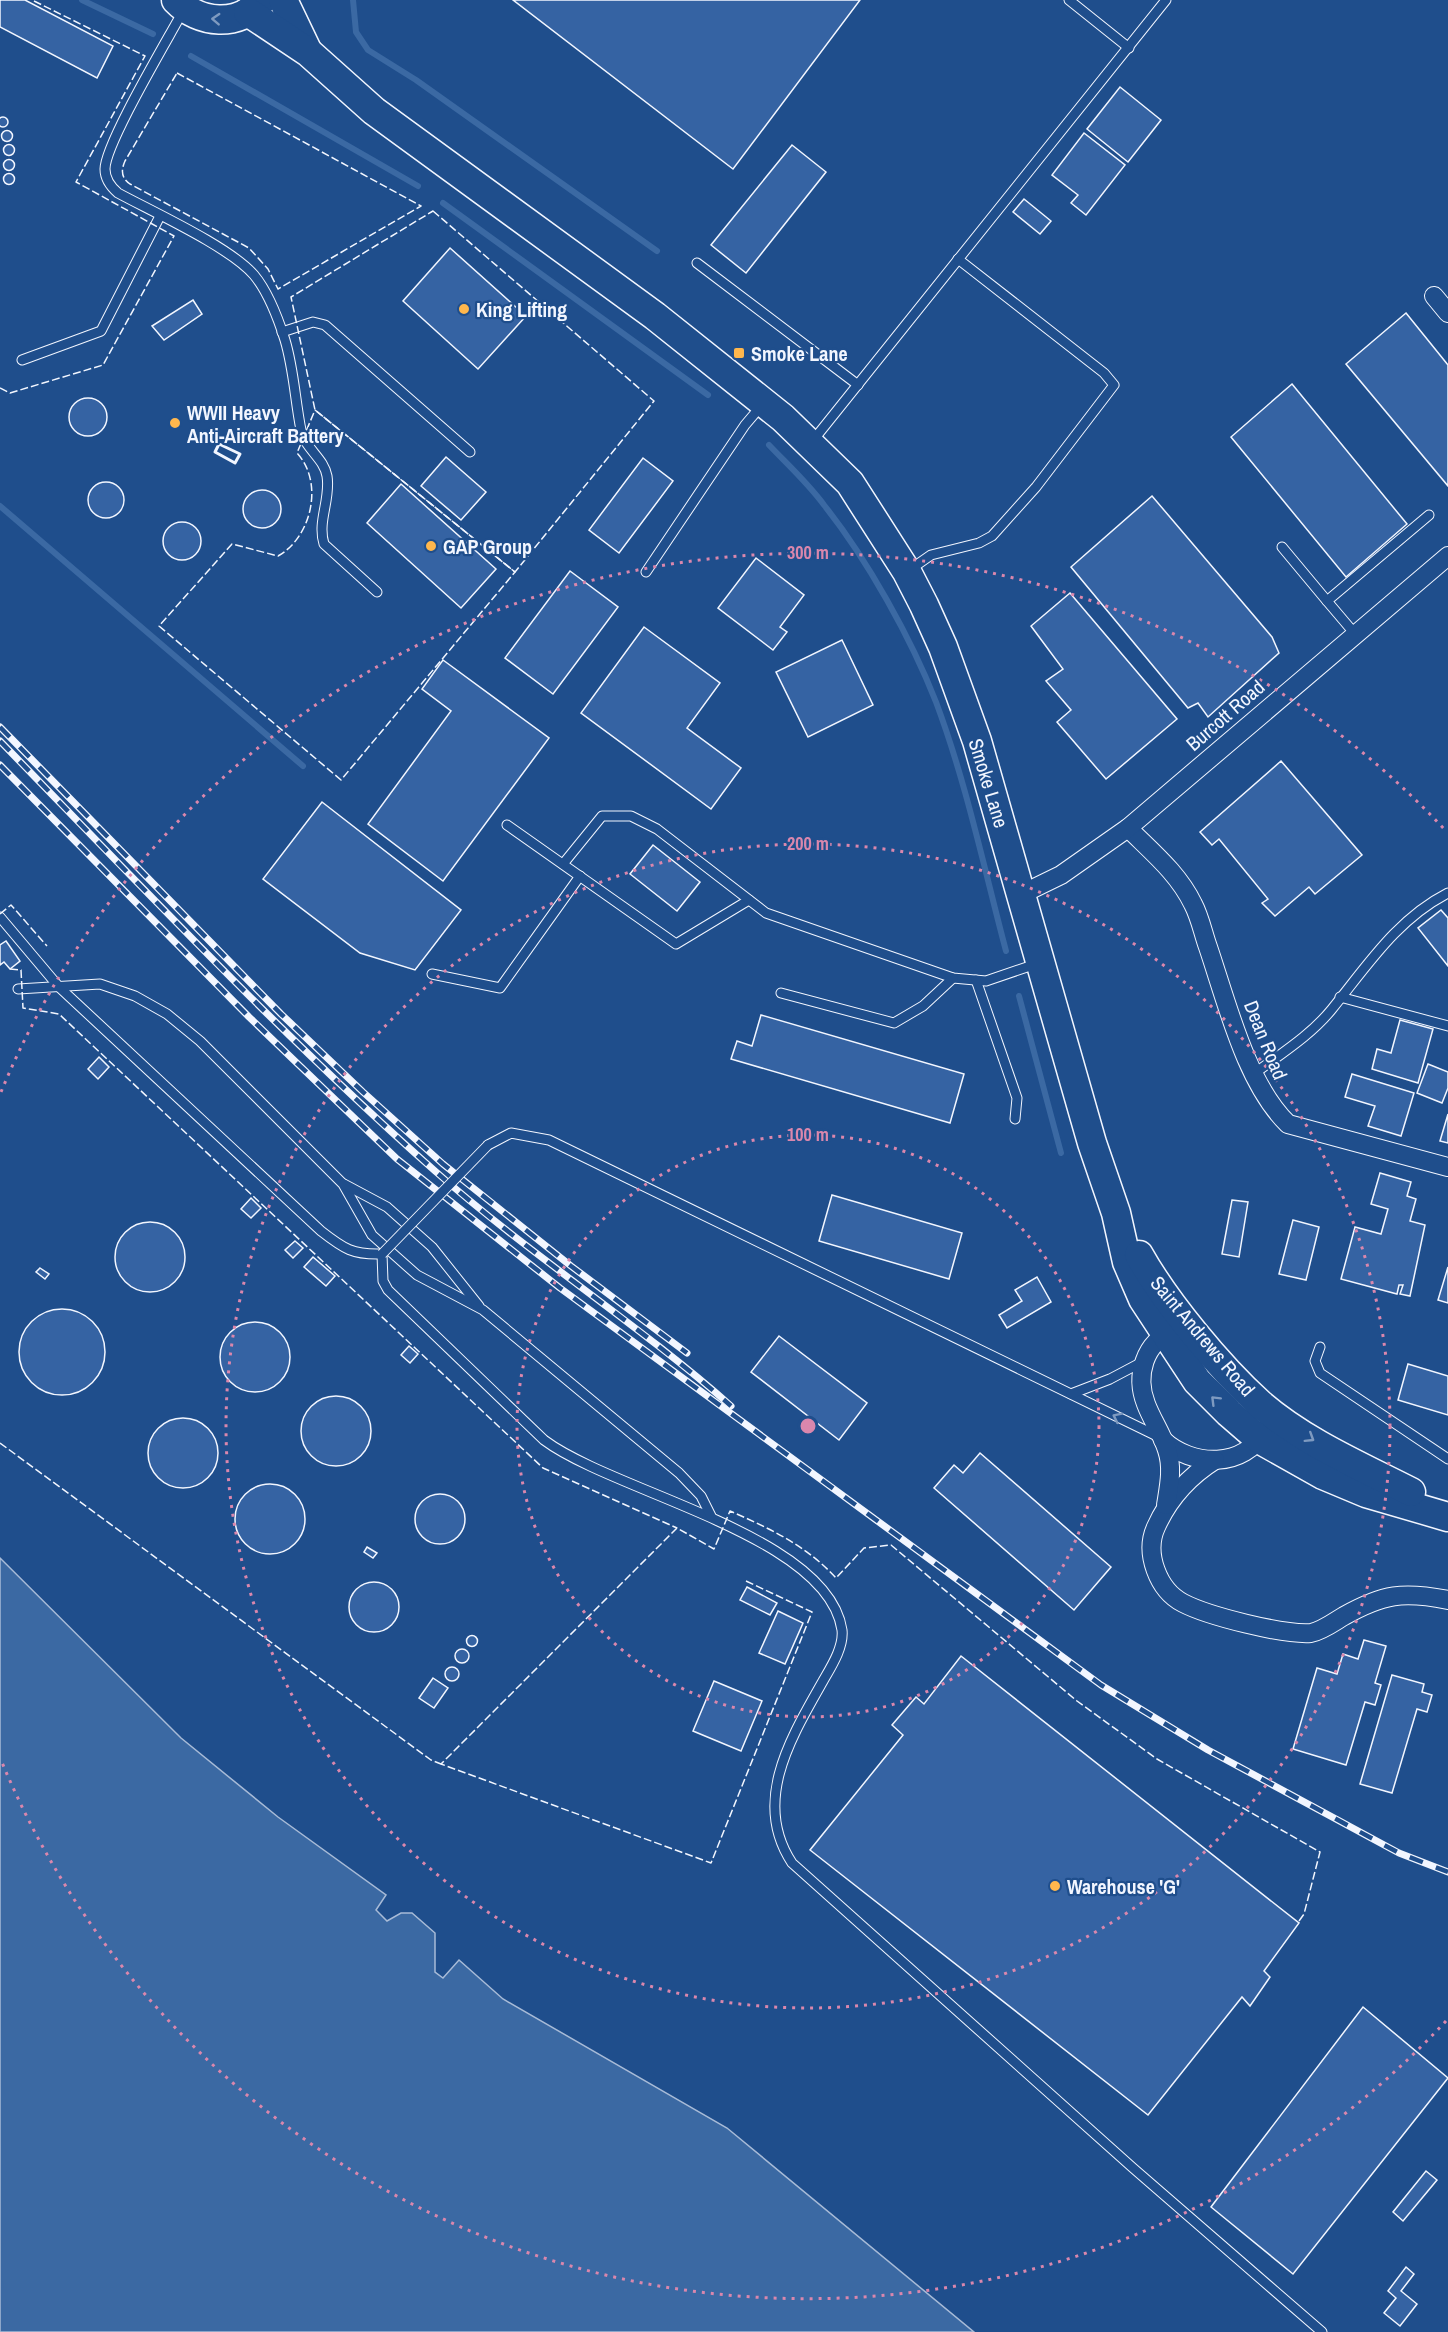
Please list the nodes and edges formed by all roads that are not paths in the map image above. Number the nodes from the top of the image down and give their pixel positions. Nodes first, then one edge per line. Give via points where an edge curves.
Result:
1 (283, 0) edge
2 (1069, 0) edge
3 (1166, 0) edge
4 (180, 5) edge
5 (255, 6) edge
6 (1129, 48) junction
7 (308, 52) junction
8 (160, 216) junction
9 (958, 260) junction
10 (697, 263) dead end
11 (1434, 296) dead end
12 (1448, 313) edge
13 (282, 332) junction
14 (22, 360) dead end
15 (858, 385) junction
16 (764, 403) junction
17 (810, 444) junction
18 (470, 452) dead end
19 (1429, 515) dead end
20 (1282, 547) dead end
21 (1448, 556) edge
22 (646, 572) dead end
23 (907, 572) junction
24 (377, 592) dead end
25 (1328, 601) junction
26 (1355, 634) junction
27 (507, 825) dead end
28 (1128, 828) junction
29 (563, 864) junction
30 (580, 876) junction
31 (1448, 893) edge
32 (1022, 894) junction
33 (749, 900) junction
34 (0, 917) edge
35 (1041, 962) junction
36 (432, 974) dead end
37 (953, 978) junction
38 (975, 980) junction
39 (59, 987) junction
40 (18, 989) dead end
41 (781, 993) dead end
42 (1340, 997) junction
43 (1448, 1026) edge
44 (1255, 1073) junction
45 (1015, 1119) dead end
46 (1448, 1167) edge
47 (343, 1184) junction
48 (1116, 1214) junction
49 (382, 1254) junction
50 (483, 1310) junction
51 (1165, 1334) junction
52 (1196, 1334) junction
53 (1320, 1347) dead end
54 (1144, 1361) junction
55 (1071, 1394) junction
56 (1262, 1405) junction
57 (1259, 1438) junction
58 (1163, 1440) junction
59 (1448, 1459) edge
60 (1215, 1460) junction
61 (1166, 1506) junction
62 (1448, 1512) edge
63 (711, 1516) junction
64 (1448, 1516) edge
65 (1448, 1600) edge
66 (1322, 2332) edge

1 - 7 highway, Smoke Lane
2 - 6 lane
3 - 6 lane
5 -> 4 highway via 232,19 216,20 199,17
4 - 8 lane via 105,168 107,181 118,193
5 - 7 highway, Smoke Lane
6 - 9 lane
7 - 16 highway, Smoke Lane via 374,111 655,316
8 - 13 lane via 244,265 264,290
8 - 14 lane via 101,331
9 - 15 lane
9 - 23 lane via 1104,373 1114,385 1036,487 992,536 931,555
10 - 15 lane
11 - 12 street
13 - 18 lane via 313,322 324,326
13 - 24 lane via 303,438 324,465 327,476 324,544
15 - 17 lane
16 - 17 highway, Smoke Lane
16 - 22 lane
17 - 23 highway, Smoke Lane via 850,483
19 - 25 lane
20 - 25 lane
21 - 26 street, Burcott Road
23 - 32 highway, Smoke Lane via 943,647 977,741
25 - 26 lane
26 - 28 street, Burcott Road
27 - 29 lane
28 - 32 street, Burcott Road via 1061,875
28 - 44 street, Dean Road via 1178,876 1194,906 1233,1023
29 - 30 lane
29 - 33 lane via 602,816 631,816 657,829
30 - 33 lane via 676,944
30 - 36 lane via 500,988
31 - 42 lane via 1413,916 1376,951
32 - 35 highway, Smoke Lane
33 - 37 lane via 766,913
34 - 39 lane
35 - 38 lane via 986,981
35 - 48 highway, Smoke Lane
37 - 38 lane
37 - 41 lane via 923,1006 894,1023
38 - 45 lane via 1017,1098
39 - 40 lane
39 - 47 lane via 100,984 135,996 167,1014 200,1041
39 - 49 lane via 339,1246 358,1254
42 - 43 lane
42 - 44 lane via 1308,1034
44 - 46 street, Dean Road via 1260,1091 1288,1124
47 - 50 lane via 387,1207 432,1247
47 - 50 lane via 372,1235 417,1275
48 - 51 highway, Saint Andrews Road via 1136,1284
48 - 52 highway, Saint Andrews Road via 1144,1264
49 - 55 lane, bridge via 488,1145 511,1133 549,1140
49 - 63 lane via 383,1281 388,1290 544,1440 563,1454 672,1503
50 - 63 lane via 679,1473 701,1496
51 - 52 street via 1179,1330
51 - 54 street via 1151,1347
57 -> 51 highway, Saint Andrews Road via 1212,1397
52 - 56 highway, Saint Andrews Road
53 - 59 lane via 1315,1361 1320,1372
54 - 55 lane
54 - 58 street via 1143,1396
58 -> 55 lane
56 - 57 street via 1265,1424
56 -> 62 highway, Saint Andrews Road via 1316,1442
57 - 60 street via 1242,1455
57 - 64 highway, Saint Andrews Road via 1323,1475 1366,1493
58 - 60 street via 1181,1452
58 - 61 street via 1170,1470
60 - 61 street via 1190,1478
61 - 65 street via 1154,1532 1156,1574 1181,1602 1202,1611 1300,1634 1316,1632 1386,1596 1421,1595
63 - 66 lane via 800,1567 824,1588 836,1608 842,1633 837,1653 788,1743 779,1770 777,1830 792,1863

